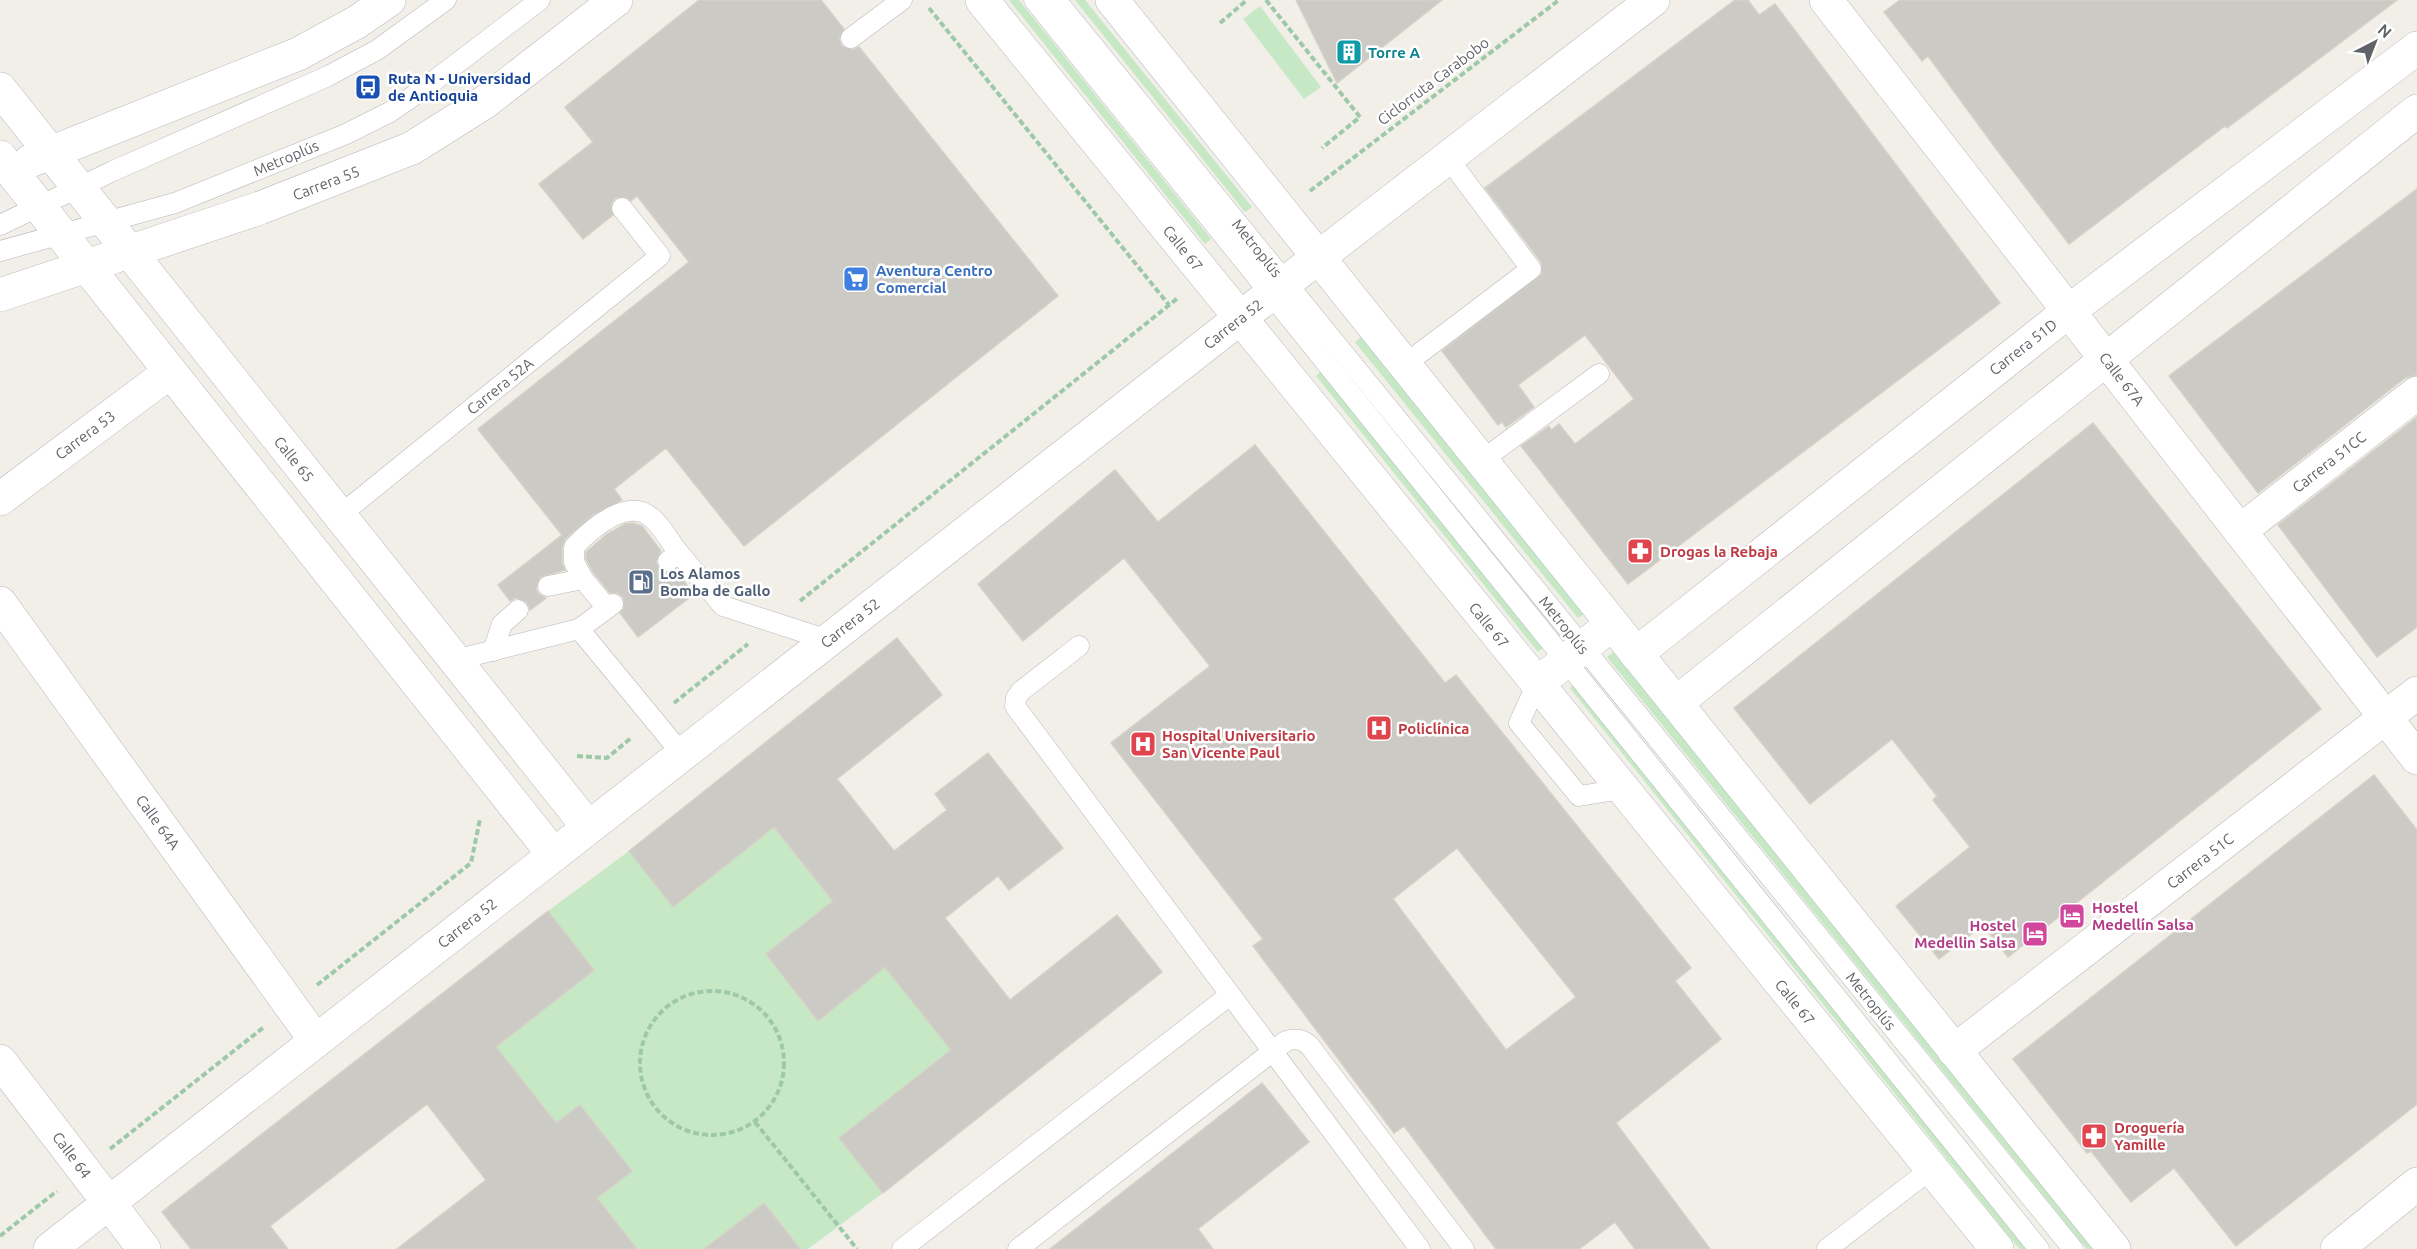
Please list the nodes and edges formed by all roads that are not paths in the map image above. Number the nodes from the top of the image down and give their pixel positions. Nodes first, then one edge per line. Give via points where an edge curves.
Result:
1 (389, 0) edge
2 (446, 0) edge
3 (540, 0) edge
4 (616, 0) edge
5 (902, 0) edge
6 (982, 0) edge
7 (1034, 0) edge
8 (1056, 0) edge
9 (1112, 0) edge
10 (1653, 0) edge
11 (1826, 0) edge
12 (851, 38) dead end
13 (2417, 48) edge
14 (0, 89) edge
15 (2417, 111) edge
16 (50, 154) junction
17 (1448, 158) junction
18 (3, 166) edge
19 (77, 188) junction
20 (39, 206) junction
21 (622, 208) dead end
22 (105, 223) junction
23 (0, 225) edge
24 (61, 234) junction
25 (0, 251) edge
26 (129, 252) junction
27 (1318, 258) junction
28 (86, 265) junction
29 (1278, 288) junction
30 (0, 296) edge
31 (2069, 311) junction
32 (1240, 318) junction
33 (2106, 359) junction
34 (1404, 365) junction
35 (170, 372) junction
36 (1599, 374) dead end
37 (2417, 393) edge
38 (1481, 461) junction
39 (0, 499) edge
40 (339, 516) junction
41 (2240, 531) junction
42 (583, 579) junction
43 (548, 586) dead end
44 (0, 603) edge
45 (518, 610) dead end
46 (1612, 624) junction
47 (579, 629) junction
48 (828, 640) junction
49 (1079, 646) dead end
50 (493, 651) junction
51 (1574, 654) junction
52 (1636, 654) junction
53 (454, 660) junction
54 (1537, 684) junction
55 (2417, 693) edge
56 (1676, 703) junction
57 (2385, 718) junction
58 (682, 754) junction
59 (2417, 758) edge
60 (588, 827) junction
61 (554, 855) junction
62 (1230, 995) junction
63 (316, 1041) junction
64 (1954, 1051) junction
65 (1273, 1052) junction
66 (0, 1061) edge
67 (1931, 1169) junction
68 (2417, 1184) edge
69 (109, 1203) junction
70 (50, 1249) edge
71 (144, 1249) edge
72 (902, 1249) edge
73 (1018, 1249) edge
74 (1420, 1249) edge
75 (1464, 1249) edge
76 (1827, 1249) edge
77 (1997, 1249) edge
78 (2039, 1249) edge
79 (2073, 1249) edge
80 (2114, 1249) edge
81 (2337, 1249) edge

1 - 16 street via 298,54
2 - 19 lane via 377,50 328,76
3 - 22 lane, Metroplús via 390,112 202,194
4 - 26 street, Carrera 55 via 485,102 412,148 260,208
5 - 12 lane
6 - 32 street, Calle 67
7 - 29 lane, Metroplús
8 - 29 lane, Metroplús
9 - 27 street
10 - 17 street, Carrera 52
11 - 31 street, Calle 67A
13 - 31 street, Carrera 51D
14 - 16 street, Calle 65
15 - 33 street
16 - 18 street
16 - 19 street, Calle 65
17 - 27 street, Carrera 52
17 - 34 lane via 1531,269
18 - 20 street
19 - 20 lane
19 - 22 street, Calle 65
20 - 23 lane
20 - 24 street
21 - 40 lane, Carrera 52A via 660,256
22 - 24 lane, Metroplús
22 - 26 street, Calle 65
24 - 25 lane, Metroplús
24 - 28 street
26 - 28 street, Carrera 55
26 - 40 street, Calle 65
27 - 29 street, Carrera 52
27 - 34 street
28 - 30 street, Carrera 55
28 - 35 street
29 - 32 street, Carrera 52
29 - 51 lane, Metroplús
31 - 33 street, Calle 67A
31 - 52 street, Carrera 51D
32 - 48 street, Carrera 52
32 - 54 street, Calle 67
33 - 41 street, Calle 67A
33 - 56 street
34 - 38 street
35 - 39 street, Carrera 53
35 - 61 street
36 - 38 lane
37 - 41 street, Carrera 51CC
38 - 46 street
40 - 53 street, Calle 65
41 - 57 street, Calle 67A
42 - 43 lane
42 - 47 lane via 610,606
42 - 48 lane via 574,562 574,547 612,515 638,510 652,518 674,557 723,606
44 - 63 street, Calle 64A
45 - 50 lane via 502,624
46 - 51 street
46 - 52 street
47 - 50 lane
47 - 58 lane
48 - 58 street, Carrera 52
49 - 62 lane via 1022,691 1015,706
50 - 53 lane
51 - 54 street
51 - 78 lane, Metroplús
51 - 79 lane, Metroplús
52 - 56 street
53 - 60 street, Calle 65
54 - 67 street, Calle 67
55 - 57 street, Carrera 51C
56 - 64 street
57 - 59 street, Calle 67A
57 - 64 street, Carrera 51C
58 - 60 street, Carrera 52
60 - 61 street, Carrera 52
61 - 63 street, Carrera 52
62 - 65 lane
62 - 72 lane
63 - 69 street, Carrera 52
64 - 80 street
65 - 73 lane
65 - 74 lane
65 - 75 lane via 1294,1038 1309,1045
66 - 69 street, Calle 64
67 - 76 lane
67 - 77 street, Calle 67
68 - 81 street
69 - 70 street, Carrera 52
69 - 71 street, Calle 64

